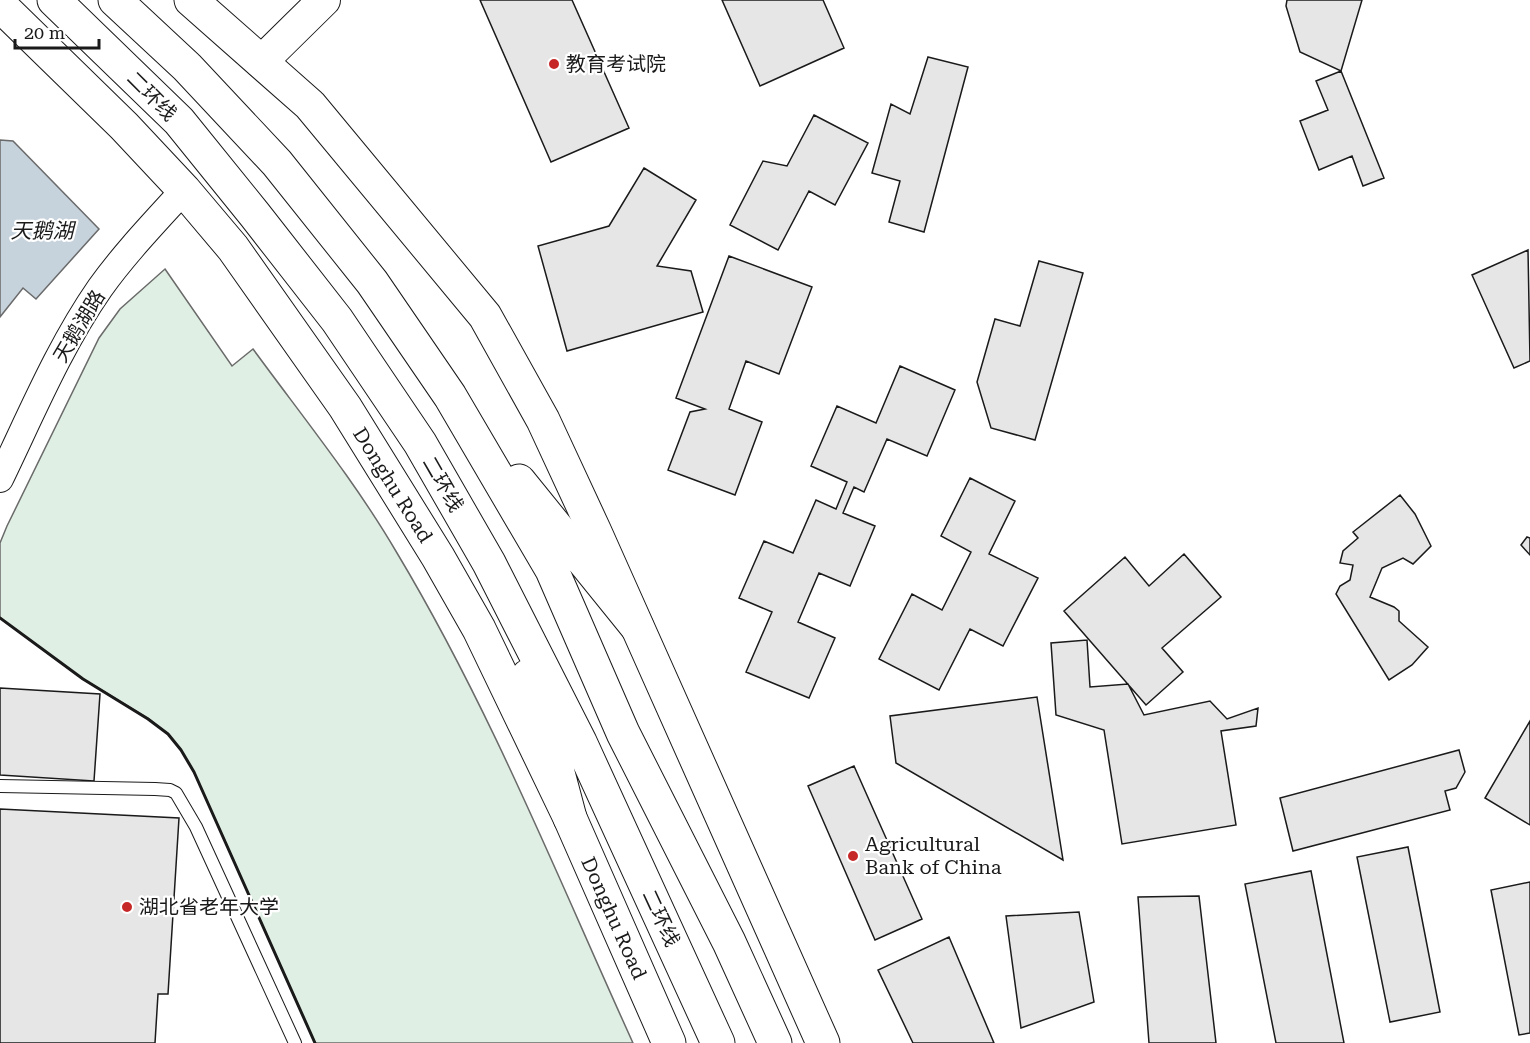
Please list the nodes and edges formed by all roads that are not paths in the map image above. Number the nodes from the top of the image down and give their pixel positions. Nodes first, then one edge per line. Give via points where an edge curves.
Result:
1 (54, 0) edge
2 (115, 0) edge
3 (191, 0) edge
4 (324, 0) edge
5 (0, 5) edge
6 (261, 62) junction
7 (184, 190) junction
8 (450, 396) junction
9 (420, 443) junction
10 (0, 479) edge
11 (637, 627) junction
12 (0, 786) edge
13 (570, 818) junction
14 (295, 1043) edge
15 (669, 1043) edge
16 (718, 1043) edge
17 (776, 1043) edge
18 (823, 1043) edge

1 - 9 main road, 二环线 via 179,122 337,320
2 - 8 main road via 188,67 277,163 372,282
3 - 6 main road
4 - 6 street
5 - 7 main road, Donghu Road
6 - 11 main road via 310,105 485,316 543,420
7 - 10 street, 天鹅湖路 via 121,260 83,315
7 - 13 main road, Donghu Road via 233,248 345,406 479,629
8 - 11 main road
8 - 17 main road via 552,570 623,733
9 - 13 main road via 518,645
9 - 16 main road, 二环线 via 489,563 580,742
11 - 18 main road
12 - 14 lane via 155,789 176,794 196,827
13 - 15 main road, Donghu Road

